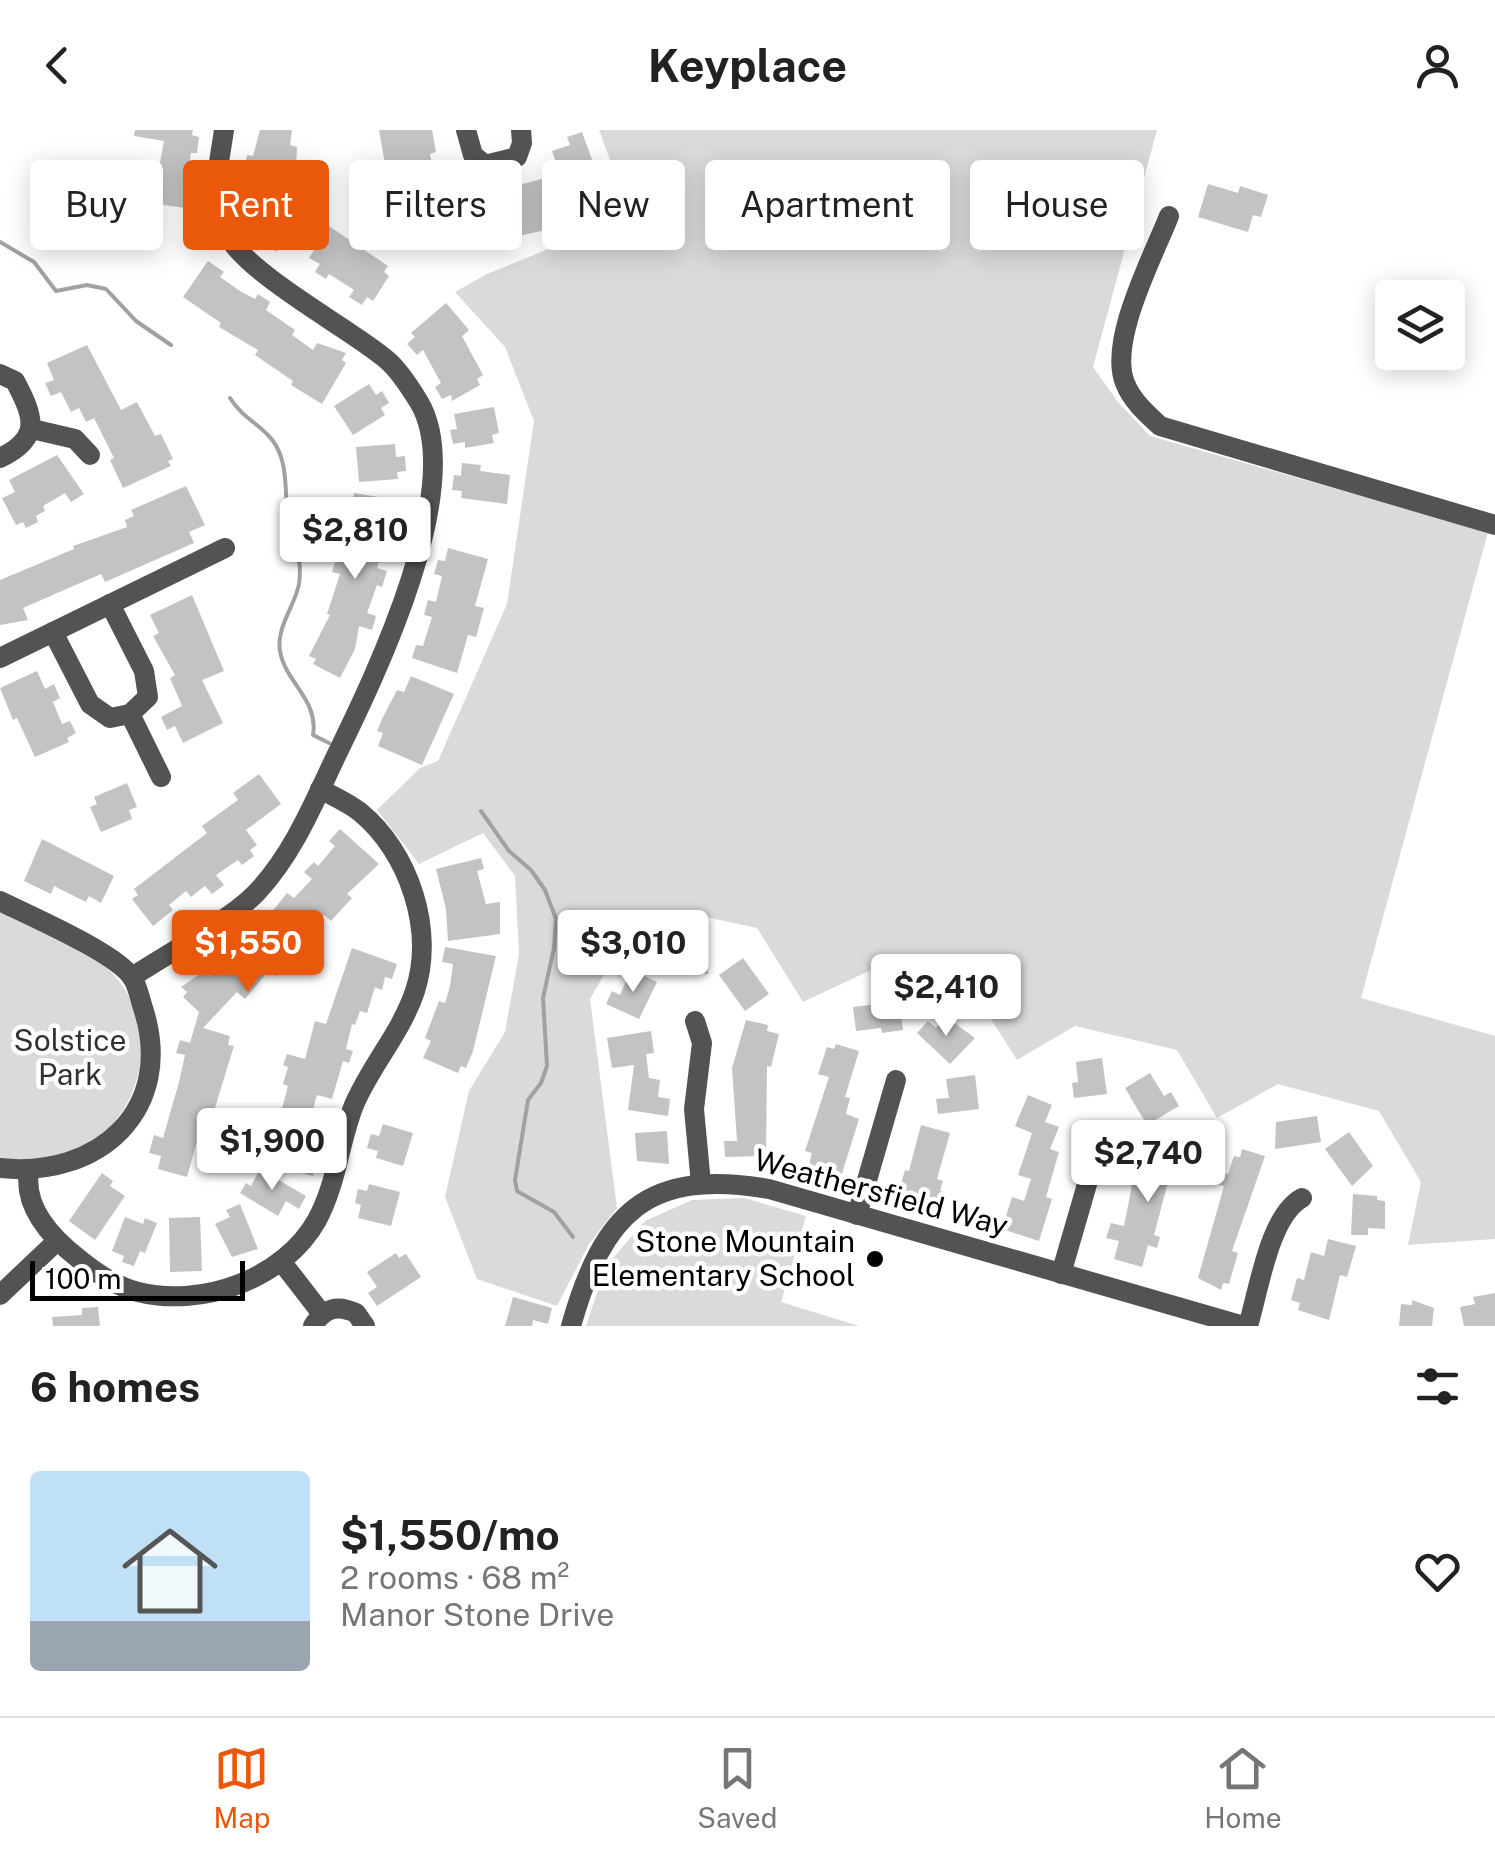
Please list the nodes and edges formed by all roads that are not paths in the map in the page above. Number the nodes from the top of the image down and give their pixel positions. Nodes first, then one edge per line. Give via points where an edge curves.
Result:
1 (224, 130) edge
2 (466, 130) edge
3 (521, 130) edge
4 (1170, 216) dead end
5 (0, 374) edge
6 (32, 429) junction
7 (90, 455) dead end
8 (0, 458) edge
9 (1495, 525) edge
10 (224, 548) dead end
11 (110, 604) junction
12 (53, 632) junction
13 (0, 658) edge
14 (130, 714) junction
15 (161, 777) dead end
16 (320, 789) junction
17 (0, 901) edge
18 (132, 976) junction
19 (695, 1021) dead end
20 (896, 1080) dead end
21 (1101, 1136) dead end
22 (0, 1168) edge
23 (29, 1171) junction
24 (702, 1184) junction
25 (1302, 1198) dead end
26 (857, 1214) junction
27 (57, 1242) junction
28 (281, 1260) junction
29 (1061, 1274) junction
30 (0, 1295) edge
31 (318, 1320) edge
32 (365, 1326) edge
33 (570, 1326) edge
34 (1246, 1326) edge

1 - 16 street via 220,222 238,250 390,362 421,406 434,454 430,496 389,646
2 - 3 street via 473,156 485,165 517,158
4 - 9 street via 1122,350 1124,381 1160,426
5 - 6 street via 16,380
6 - 7 street via 75,439
6 - 8 street via 22,447
10 - 11 street
11 - 12 street
11 - 14 street via 144,672 148,696
12 - 13 street
12 - 14 street via 90,704 110,718
14 - 15 street
16 - 18 street via 282,862 254,896
16 - 28 street via 359,811 389,844 416,896 421,948 416,989 353,1108 331,1192 314,1226
17 - 18 street
18 - 23 street via 153,1060 146,1090 124,1129 90,1154
19 - 24 street via 702,1042 694,1109
20 - 26 street
21 - 29 street
22 - 23 street
23 - 27 street via 26,1186
24 - 26 street, Weathersfield Way via 769,1189
24 - 33 street, Weathersfield Way via 667,1191 630,1212 586,1273
25 - 34 street via 1277,1228
26 - 29 street, Weathersfield Way
27 - 28 street via 102,1277 138,1292 174,1296 242,1284
27 - 30 street
28 - 31 street
29 - 34 street, Weathersfield Way
31 - 32 street via 346,1308

